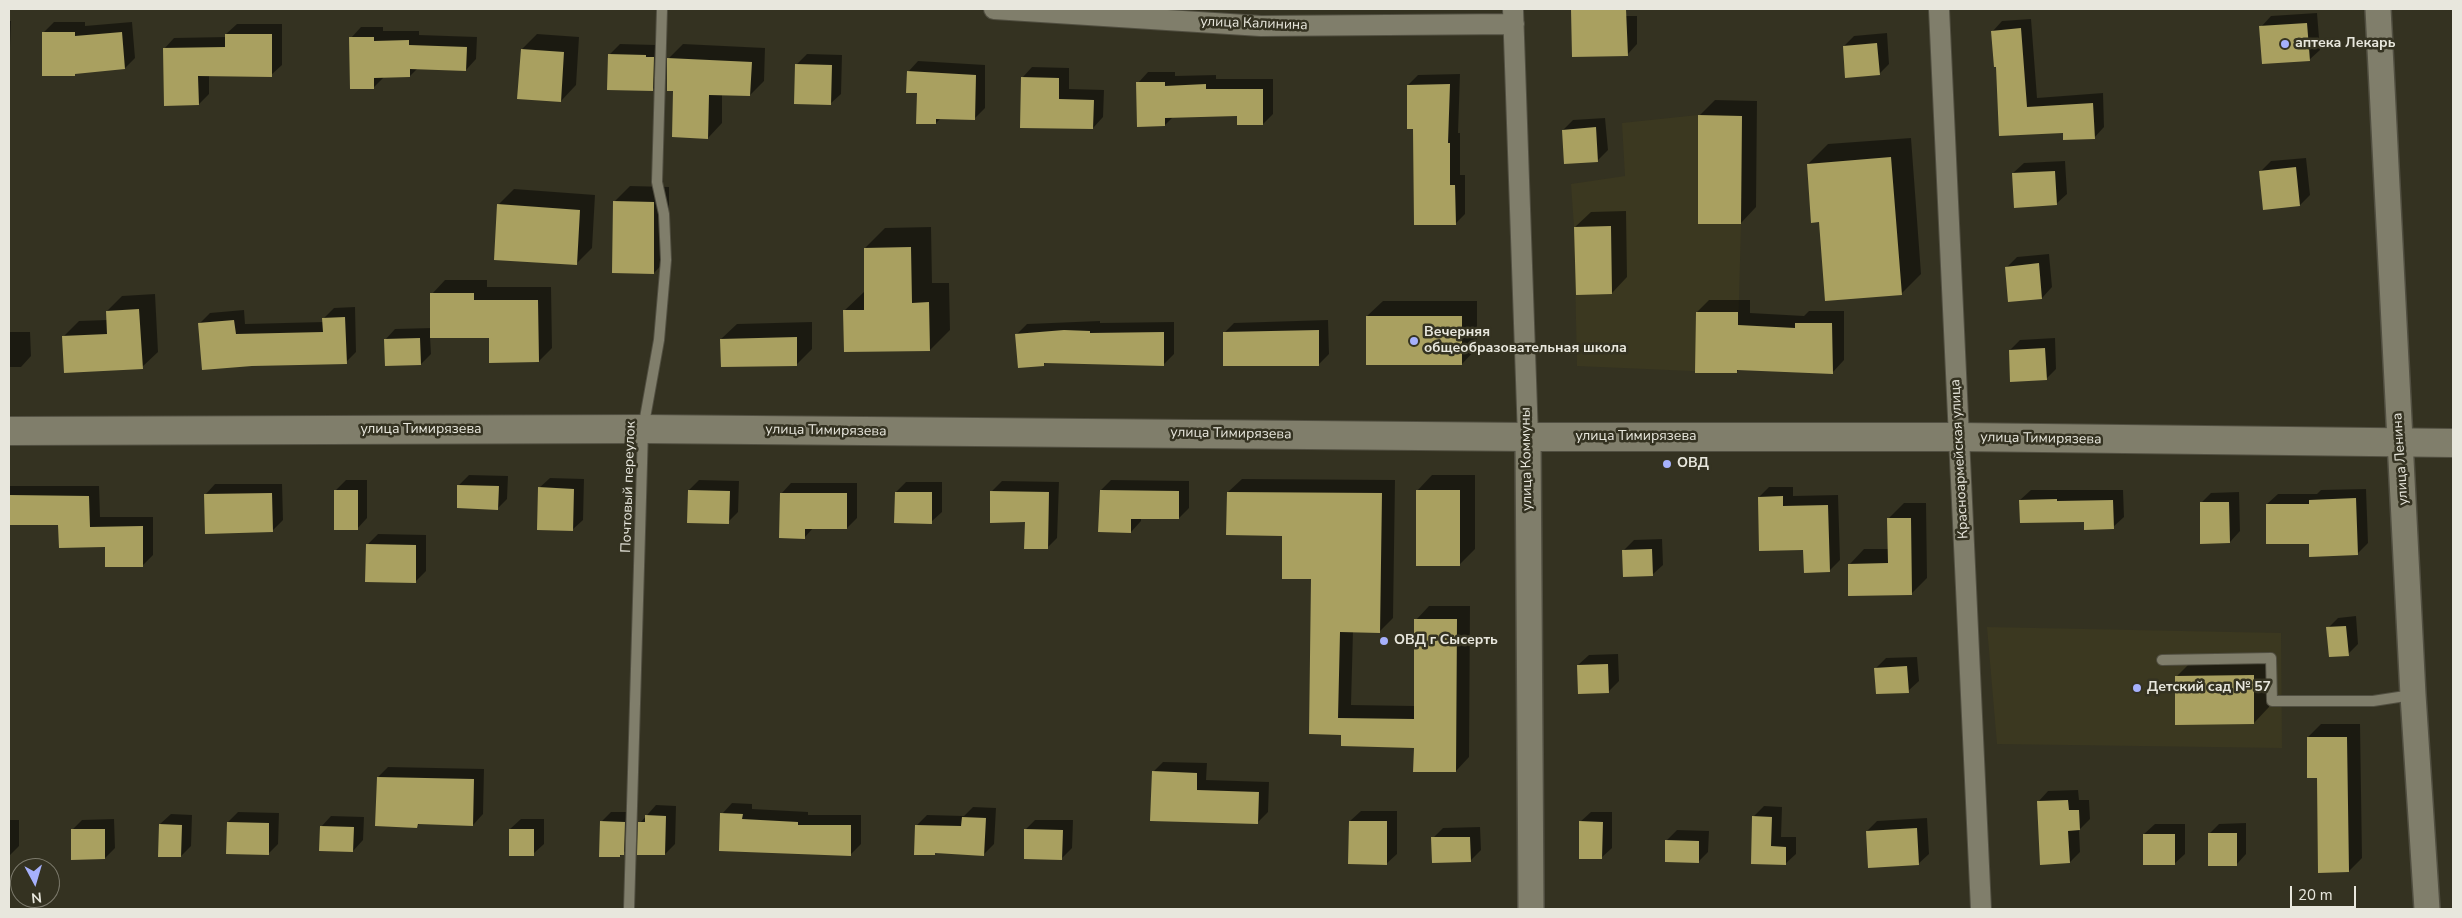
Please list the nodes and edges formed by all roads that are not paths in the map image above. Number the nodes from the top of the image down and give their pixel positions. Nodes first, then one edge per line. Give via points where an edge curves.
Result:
1 (662, 9) edge
2 (994, 9) edge
3 (1939, 9) edge
4 (2378, 9) edge
5 (1514, 17) edge
6 (643, 429) junction
7 (9, 431) edge
8 (1528, 437) junction
9 (1960, 438) junction
10 (2400, 442) junction
11 (2453, 443) edge
12 (2162, 660) dead end
13 (2413, 695) junction
14 (630, 909) edge
15 (1530, 909) edge
16 (1981, 909) edge
17 (2427, 909) edge

1 - 6 lane, Почтовый переулок via 657,182 664,214 666,260 659,340
2 - 5 street, улица Калинина via 1261,26
3 - 9 street, Красноармейская улица
4 - 10 street, улица Ленина
5 - 8 street, улица Коммуны
6 - 7 main road, улица Тимирязева
6 - 8 main road, улица Тимирязева
6 - 14 lane, Почтовый переулок
8 - 9 main road, улица Тимирязева
8 - 15 street, улица Коммуны
9 - 10 main road, улица Тимирязева
9 - 16 street, Красноармейская улица
10 - 11 main road, улица Тимирязева
10 - 13 street, улица Ленина
12 - 13 lane via 2271,658 2272,701 2373,700
13 - 17 street, улица Ленина

